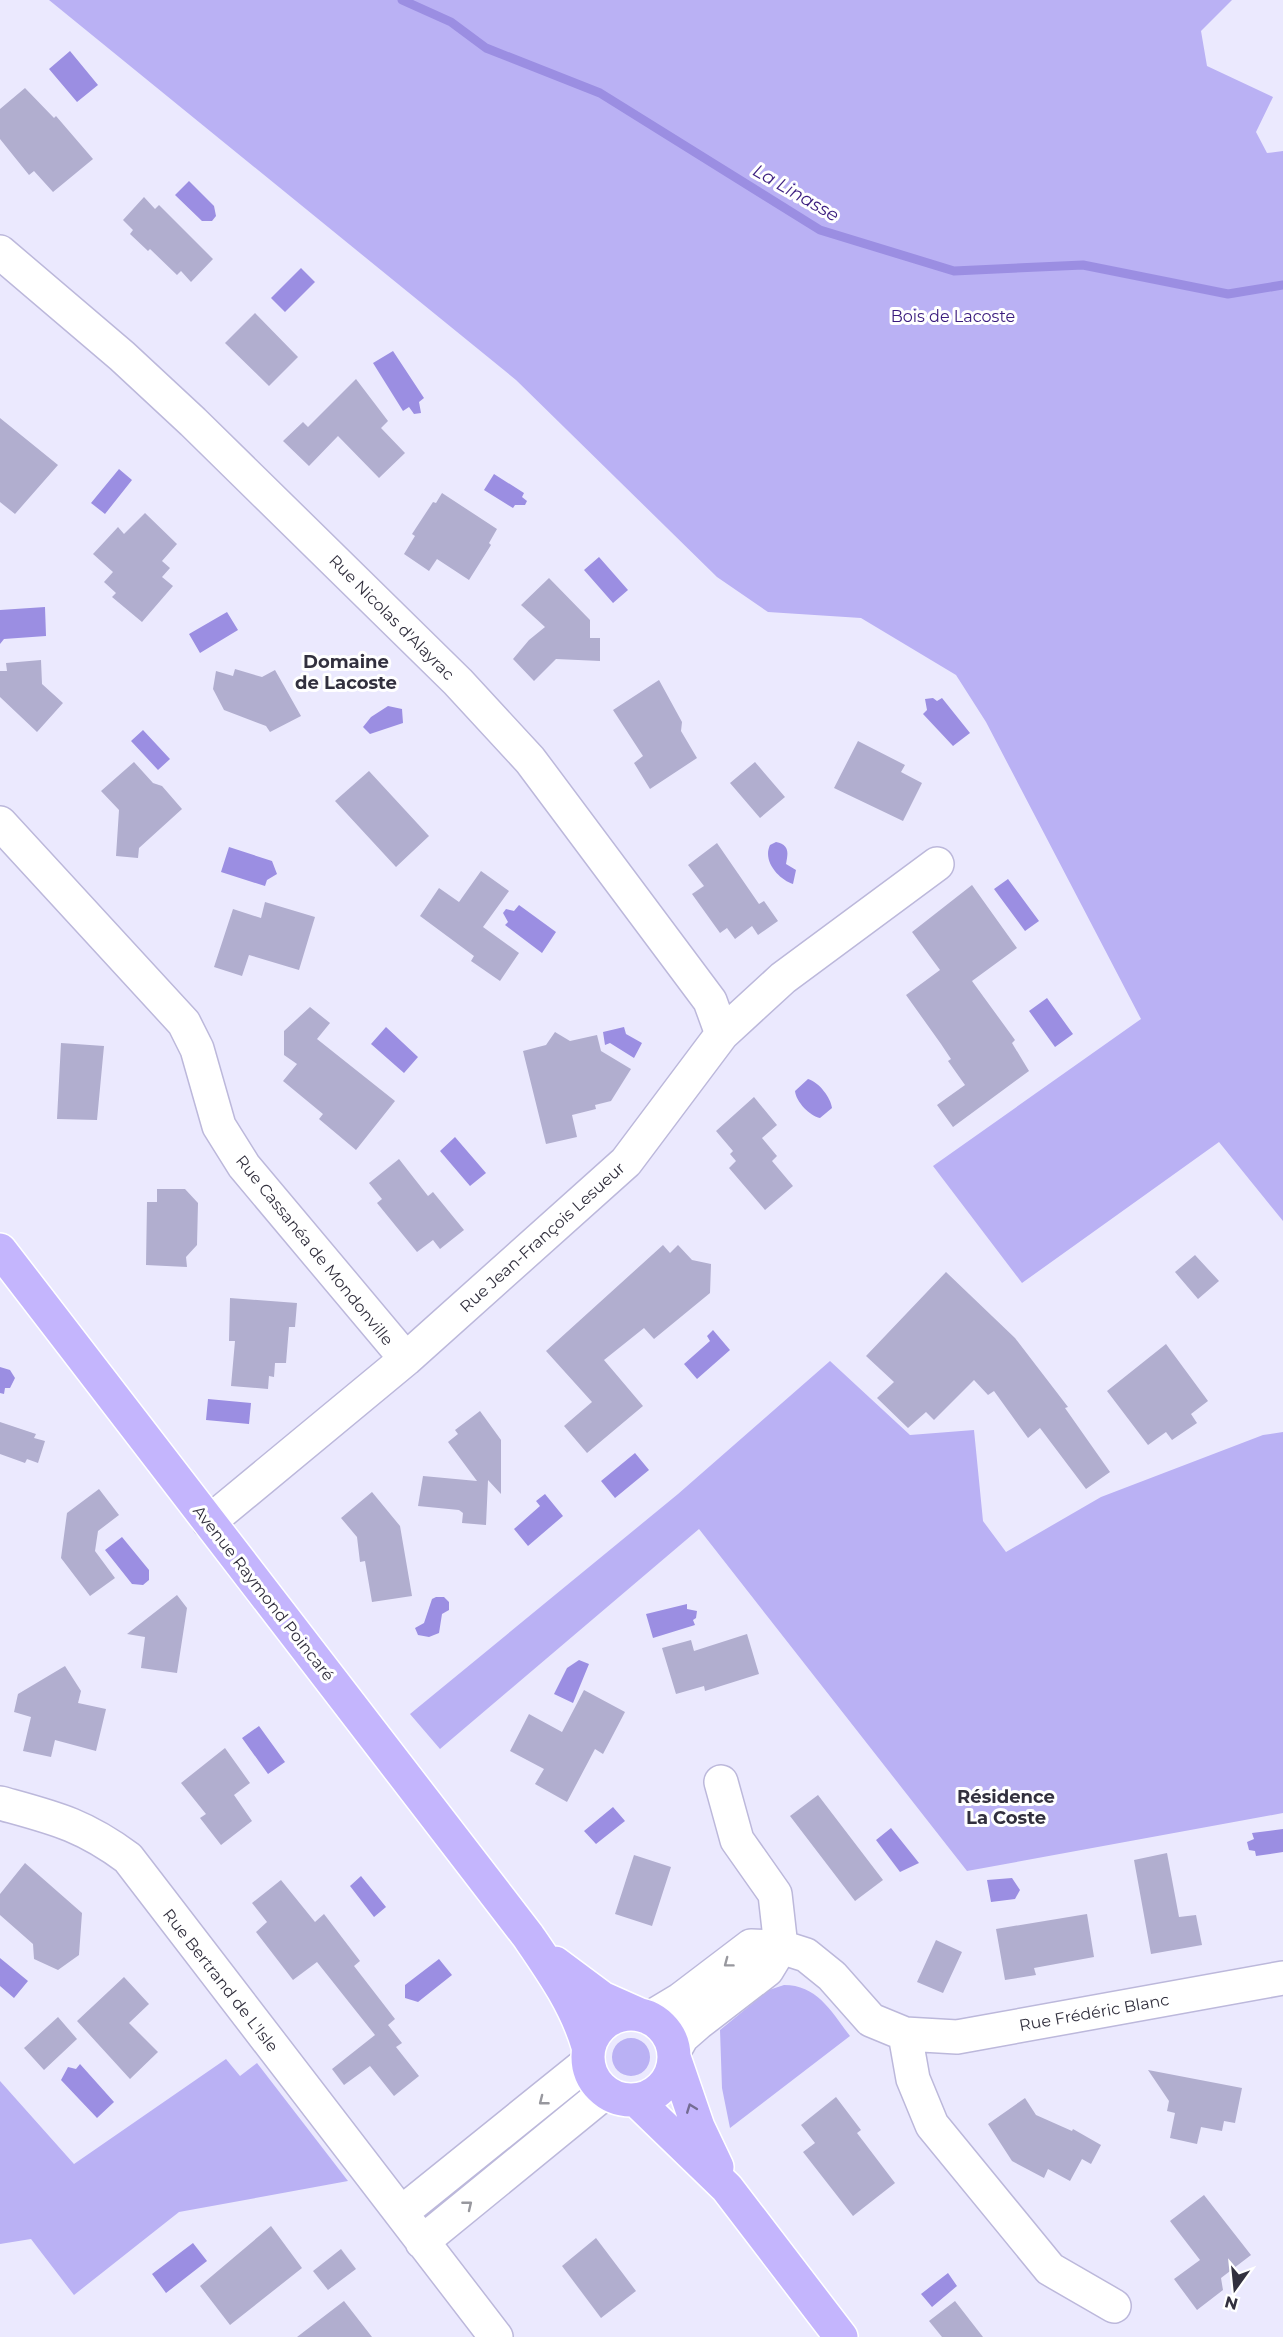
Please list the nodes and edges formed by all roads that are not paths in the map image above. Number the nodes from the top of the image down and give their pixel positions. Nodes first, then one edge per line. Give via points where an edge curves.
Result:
1 (0, 252) edge
2 (0, 824) edge
3 (937, 864) dead end
4 (722, 1034) junction
5 (0, 1250) edge
6 (406, 1359) junction
7 (209, 1522) junction
8 (721, 1782) dead end
9 (0, 1803) edge
10 (528, 1936) junction
11 (781, 1947) junction
12 (1283, 1978) edge
13 (644, 2016) junction
14 (905, 2034) junction
15 (674, 2054) junction
16 (588, 2055) junction
17 (622, 2097) junction
18 (727, 2188) junction
19 (401, 2213) junction
20 (422, 2242) junction
21 (1114, 2306) dead end
22 (496, 2337) edge
23 (841, 2337) edge

1 - 4 street, Rue Nicolas d'Alayrac via 193,422 458,682 530,760 710,1001
2 - 6 street, Rue Cassanéa de Mondonville via 184,1023 197,1049 219,1126 243,1166
3 - 4 street, Rue Jean-François Lesueur via 783,978
4 - 6 street, Rue Jean-François Lesueur via 626,1162
5 - 7 main road, Avenue Raymond Poincaré
6 - 7 street, Rue Jean-François Lesueur
7 - 10 main road, Avenue Raymond Poincaré
8 - 11 street via 737,1840 775,1894
9 - 19 street, Rue Bertrand de L'Isle via 70,1822 128,1858
10 - 13 main road, Avenue Raymond Poincaré via 579,1983
10 - 16 main road, Avenue Raymond Poincaré via 582,2024
11 -> 13 street, Rue Frédéric Blanc via 751,1946 680,2000
11 - 14 street, Rue Frédéric Blanc via 806,1955 832,1976 872,2020
11 - 15 street via 767,1970 682,2037
12 - 14 street, Rue Frédéric Blanc via 957,2037
13 - 15 main road via 664,2029
13 - 16 main road via 622,2014 607,2020 595,2032
14 - 21 street via 913,2079 932,2125 1050,2269
15 - 17 main road via 672,2069 659,2090
18 -> 15 main road via 698,2127
16 - 17 main road via 591,2075
16 -> 19 street
17 - 18 main road
20 -> 17 street via 597,2099
18 - 23 main road
19 - 20 street, Rue Bertrand de L'Isle
20 - 22 street, Rue Bertrand de L'Isle

